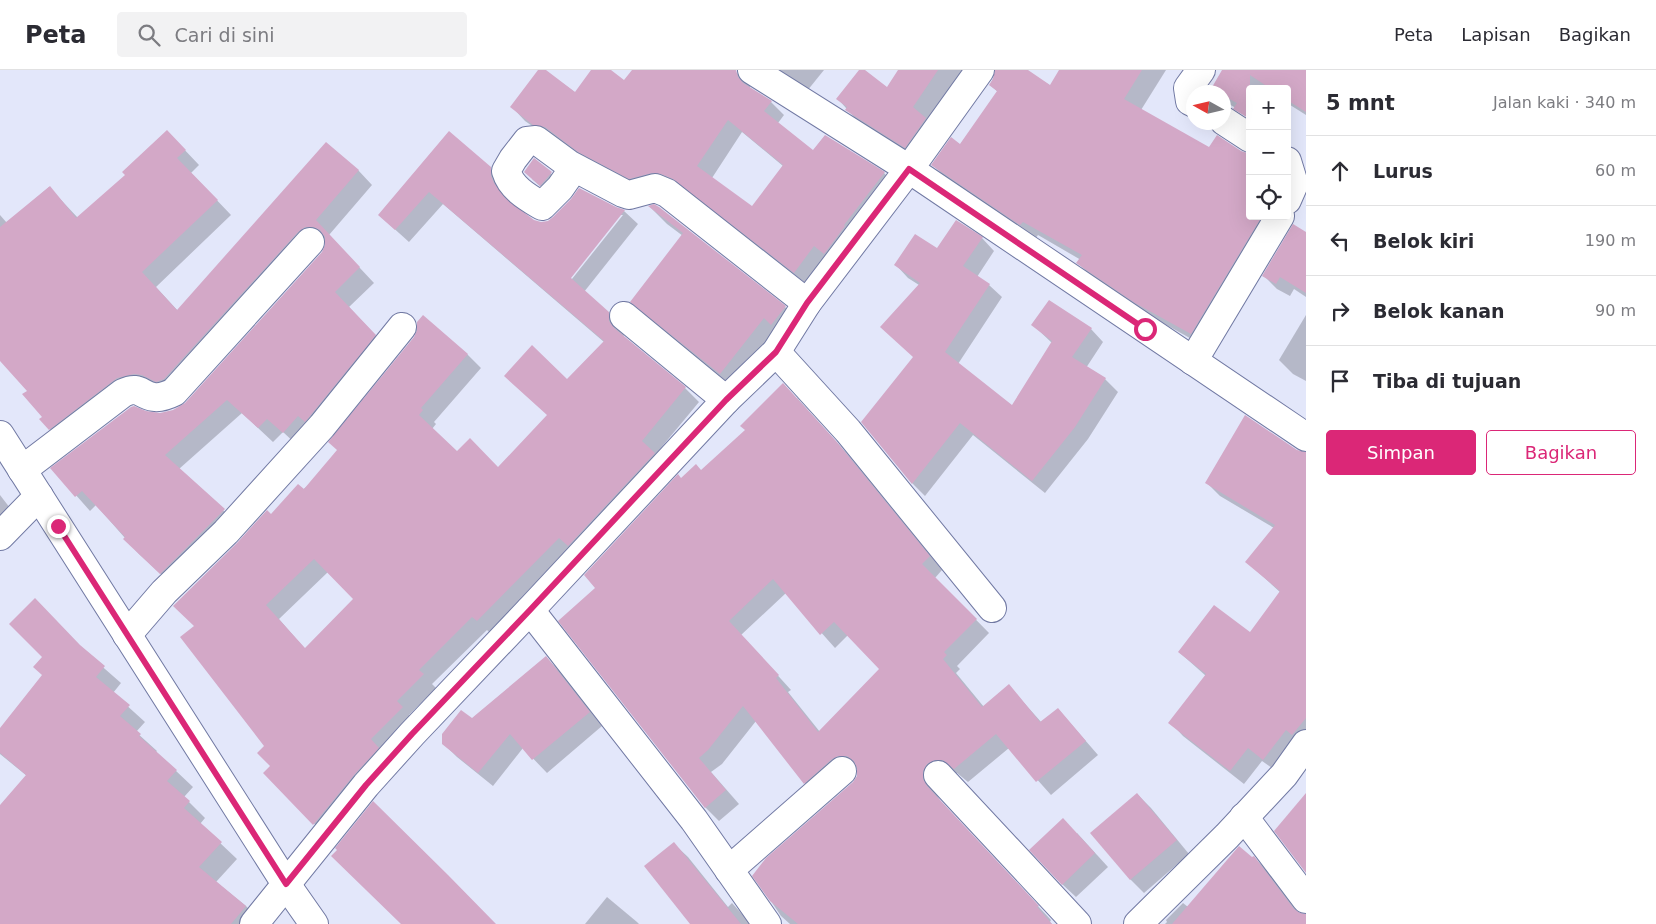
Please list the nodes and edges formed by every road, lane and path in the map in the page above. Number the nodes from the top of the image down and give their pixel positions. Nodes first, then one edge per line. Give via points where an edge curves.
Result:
1 (752, 70) edge
2 (980, 70) edge
3 (1200, 70) edge
4 (1190, 85) edge
5 (1231, 126) edge
6 (1246, 135) edge
7 (574, 168) dead end
8 (909, 169) junction
9 (1291, 174) edge
10 (1291, 191) edge
11 (1278, 220) edge
12 (310, 242) dead end
13 (807, 303) junction
14 (624, 316) dead end
15 (402, 327) dead end
16 (776, 352) junction
17 (1193, 361) junction
18 (726, 400) junction
19 (0, 434) edge
20 (1306, 437) edge
21 (22, 470) junction
22 (39, 496) junction
23 (0, 536) edge
24 (992, 608) dead end
25 (530, 610) junction
26 (127, 635) junction
27 (1306, 744) edge
28 (842, 771) dead end
29 (938, 776) dead end
30 (1244, 817) junction
31 (729, 870) junction
32 (286, 884) junction
33 (1306, 900) edge
34 (254, 924) edge
35 (314, 924) edge
36 (767, 924) edge
37 (1077, 924) edge
38 (1138, 924) edge

1 - 8 street
2 - 8 street
3 - 4 street
5 - 6 street
7 - 13 street via 629,195 655,188 667,193
8 - 13 street
8 - 17 street
9 - 10 street via 1294,184
11 - 17 street
12 - 21 street via 174,392 152,397 131,389 122,393
13 - 16 street
14 - 18 street
15 - 26 street via 322,426
16 - 18 street
16 - 24 street via 848,431
17 - 20 street
18 - 25 street
19 - 21 street
21 - 22 street
22 - 23 street
22 - 26 street
25 - 31 street via 694,820
25 - 32 street via 366,785
26 - 32 street
27 - 30 street via 1284,775
28 - 31 street
29 - 37 street
30 - 33 street
30 - 38 street
31 - 36 street
32 - 34 street
32 - 35 street

